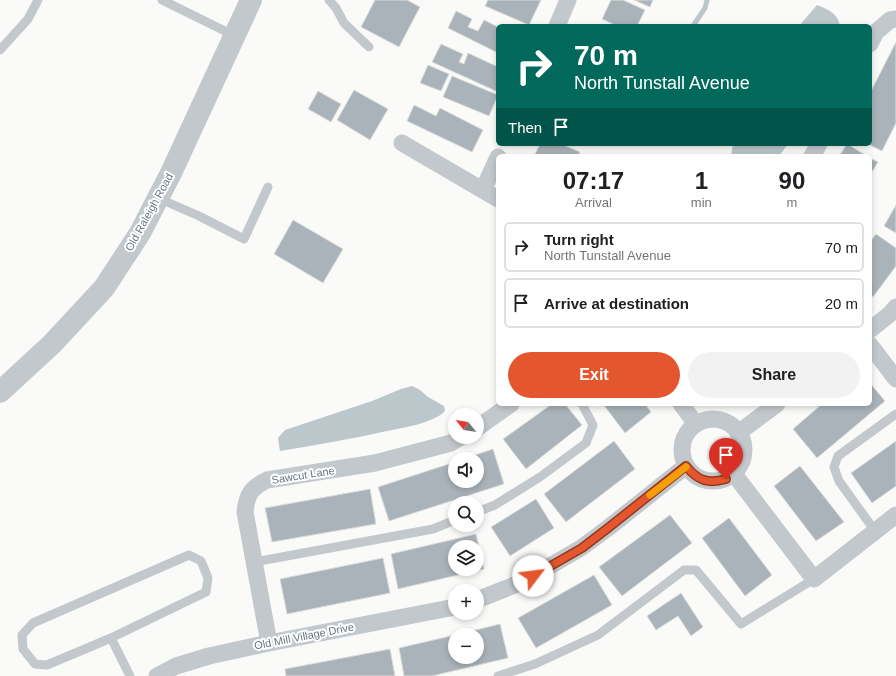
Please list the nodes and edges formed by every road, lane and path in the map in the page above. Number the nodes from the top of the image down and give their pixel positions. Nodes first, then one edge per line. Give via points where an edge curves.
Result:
1 (38, 0) edge
2 (162, 0) edge
3 (251, 0) edge
4 (330, 0) edge
5 (568, 0) edge
6 (896, 19) edge
7 (558, 24) edge
8 (235, 36) junction
9 (872, 40) edge
10 (369, 47) dead end
11 (0, 50) edge
12 (402, 143) dead end
13 (496, 161) edge
14 (268, 187) dead end
15 (483, 190) junction
16 (158, 198) junction
17 (496, 198) edge
18 (896, 308) edge
19 (872, 328) edge
20 (872, 348) edge
21 (896, 379) edge
22 (0, 392) edge
23 (508, 406) edge
24 (583, 406) edge
25 (682, 406) edge
26 (774, 406) edge
27 (896, 414) edge
28 (484, 423) edge
29 (696, 424) junction
30 (738, 432) junction
31 (448, 444) edge
32 (686, 466) junction
33 (734, 474) junction
34 (484, 509) edge
35 (896, 515) edge
36 (448, 523) edge
37 (875, 531) junction
38 (254, 562) junction
39 (814, 579) junction
40 (484, 597) edge
41 (448, 608) edge
42 (111, 638) junction
43 (269, 643) junction
44 (130, 676) edge
45 (157, 676) edge
46 (498, 676) edge

1 - 11 lane via 28,19
2 - 8 lane
3 - 8 street, Old Raleigh Road
4 - 10 lane via 344,24
5 - 7 street
6 - 9 street via 890,20 876,32
8 - 16 street, Old Raleigh Road
12 - 15 street
13 - 15 street
14 - 16 lane via 244,239
15 - 17 street
16 - 22 street, Old Raleigh Road via 140,233 104,288 52,344
18 - 19 street
20 - 21 street
23 - 28 street
24 - 34 lane via 593,425 586,443 540,477
25 - 29 street
26 - 30 street
27 - 37 lane via 838,456 834,467 839,481
29 - 30 street via 714,419 724,421
29 - 32 street via 684,438 682,457
30 - 33 street via 743,441 744,454
31 - 38 street, Sawcut Lane via 375,463 267,480 259,484 246,501 245,512
32 - 33 street via 699,479 708,481 717,482
32 - 40 street via 582,548 533,576
33 - 39 street
35 - 37 street
36 - 38 lane via 433,529
37 - 39 street
38 - 43 street, Sawcut Lane
39 - 46 lane via 741,624 696,570 684,570 598,635 535,664
41 - 43 street, Old Mill Village Drive
42 - 42 lane via 206,592 208,578 200,561 189,555 33,623 22,635 23,649 35,664 47,665
42 - 44 lane
43 - 45 street, Old Mill Village Drive via 209,656 176,666

